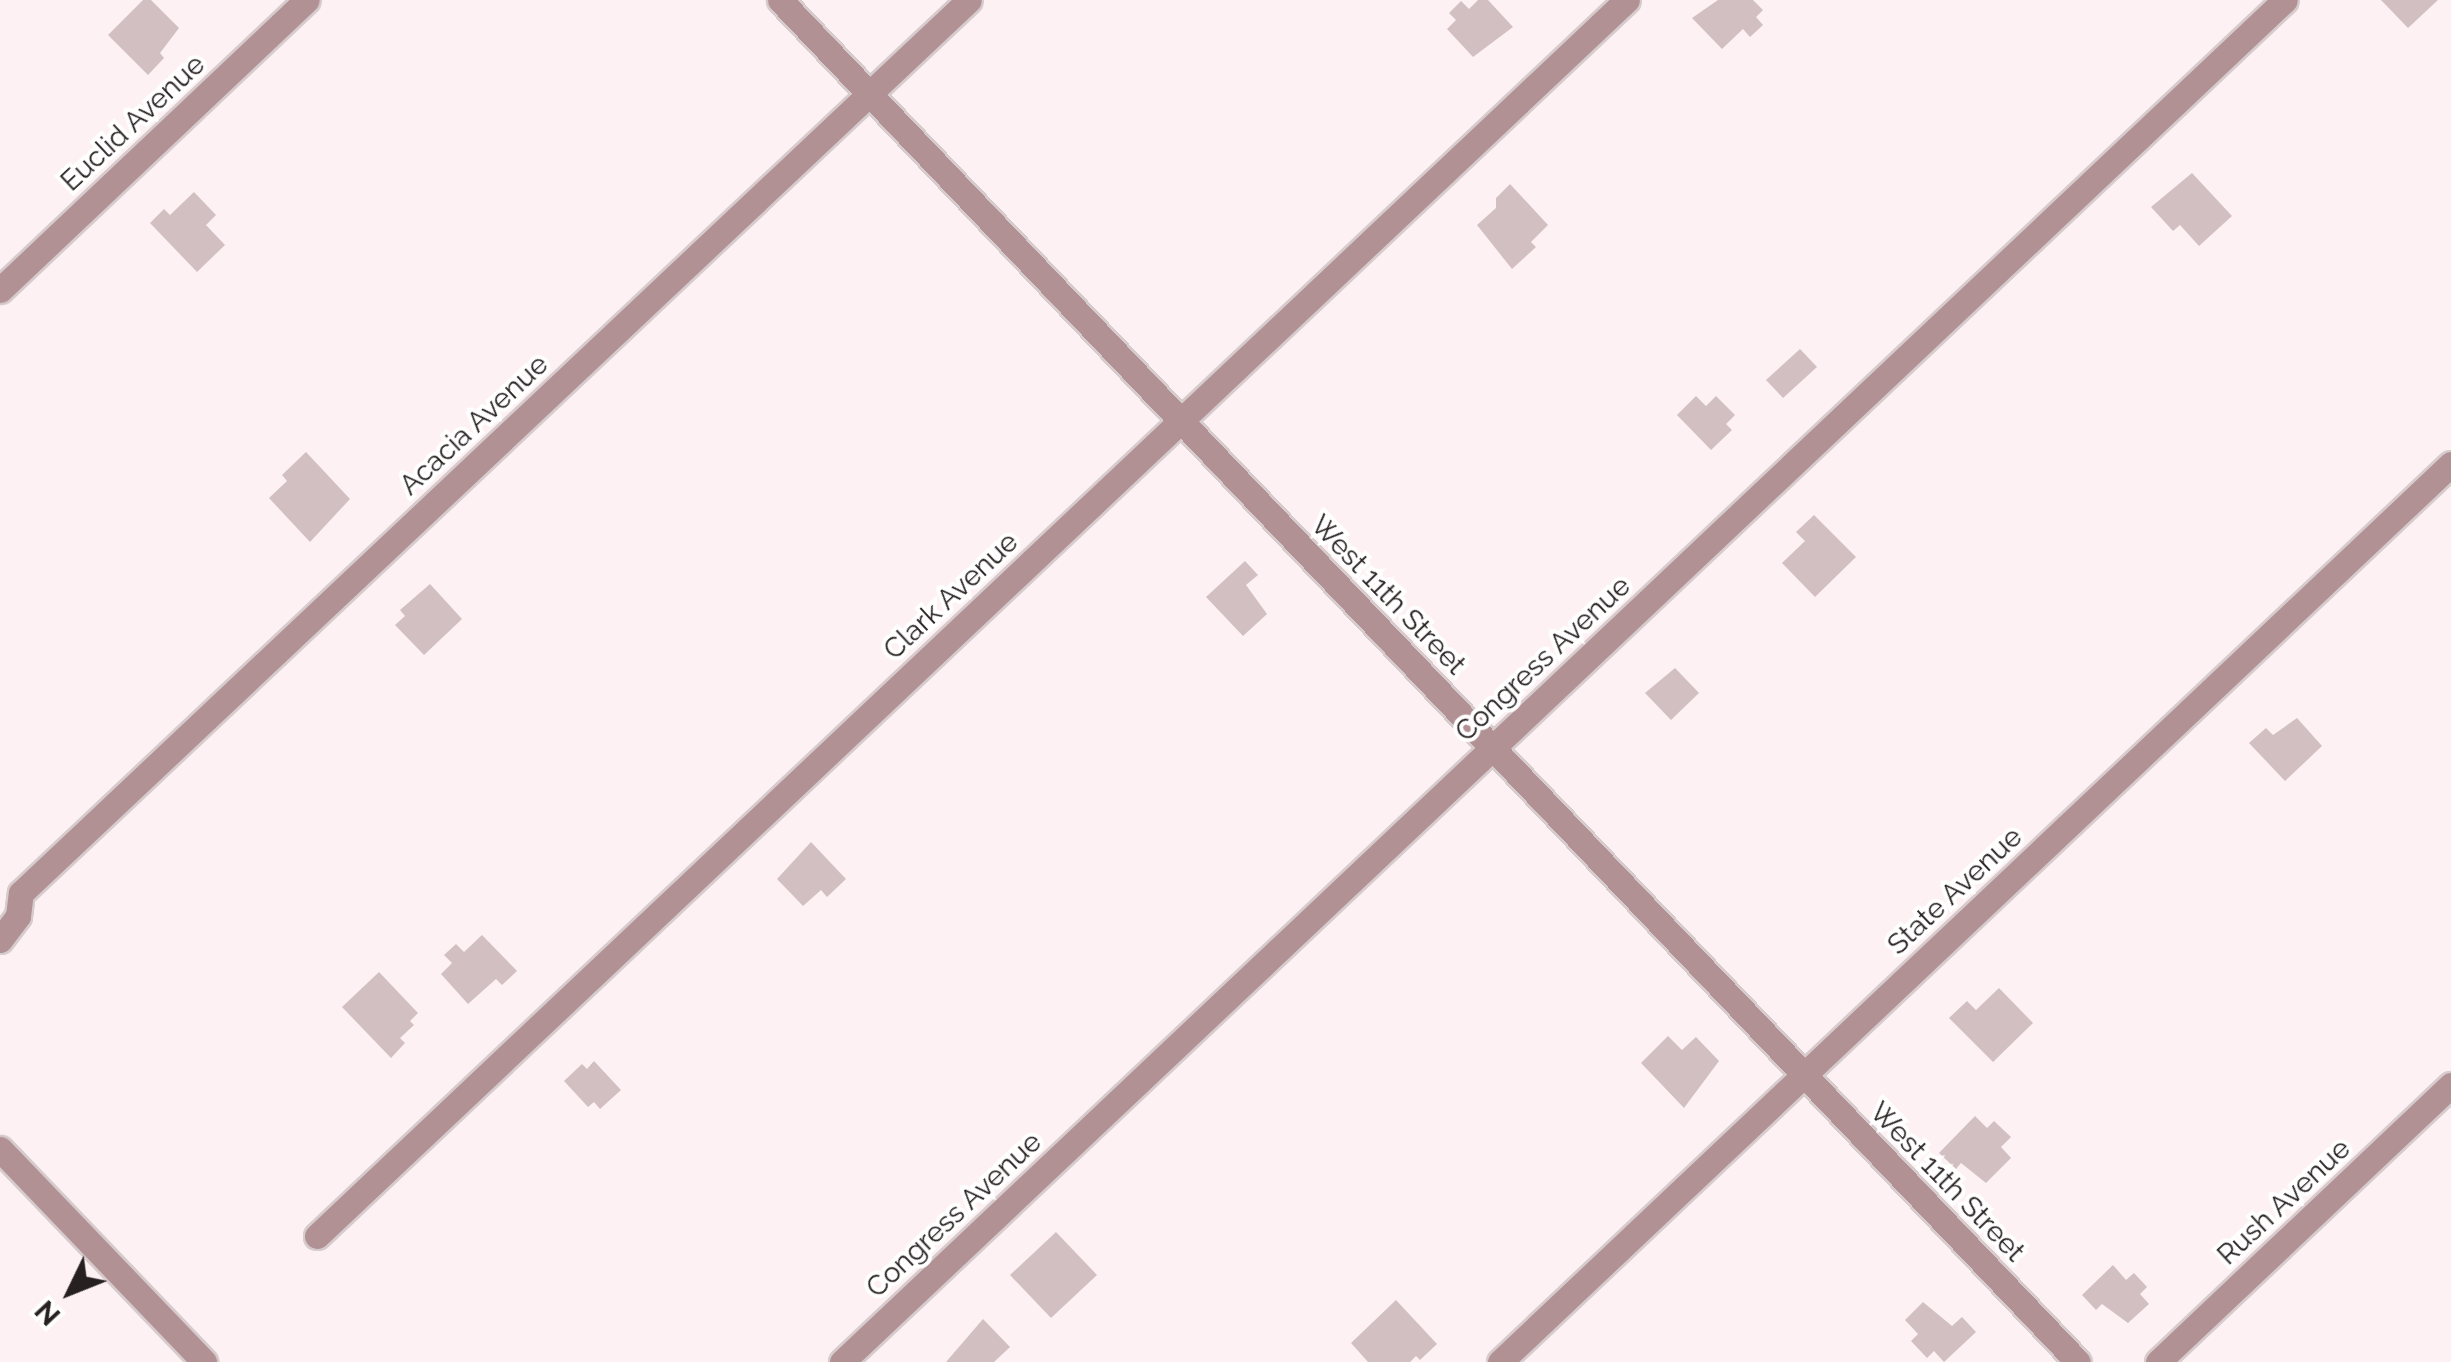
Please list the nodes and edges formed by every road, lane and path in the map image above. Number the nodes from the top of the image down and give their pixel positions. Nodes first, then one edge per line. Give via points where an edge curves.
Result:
1 (307, 0) edge
2 (780, 0) edge
3 (968, 0) edge
4 (1627, 0) edge
5 (2285, 0) edge
6 (869, 94) junction
7 (0, 290) edge
8 (1181, 420) junction
9 (2451, 464) edge
10 (1492, 748) junction
11 (0, 940) edge
12 (1804, 1075) junction
13 (2451, 1086) edge
14 (0, 1149) edge
15 (317, 1236) dead end
16 (204, 1362) edge
17 (842, 1362) edge
18 (1500, 1362) edge
19 (2078, 1362) edge
20 (2158, 1362) edge

1 - 7 street, Euclid Avenue
2 - 6 street, West 11th Street
3 - 6 street, Acacia Avenue
4 - 8 street, Clark Avenue
5 - 10 street, Congress Avenue
6 - 8 street, West 11th Street
6 - 11 street, Acacia Avenue via 20,893 18,916
8 - 10 street, West 11th Street
8 - 15 street, Clark Avenue
9 - 12 street, State Avenue
10 - 12 street, West 11th Street
10 - 17 street, Congress Avenue
12 - 18 street, State Avenue
12 - 19 street, West 11th Street
13 - 20 street, Rush Avenue
14 - 16 street

